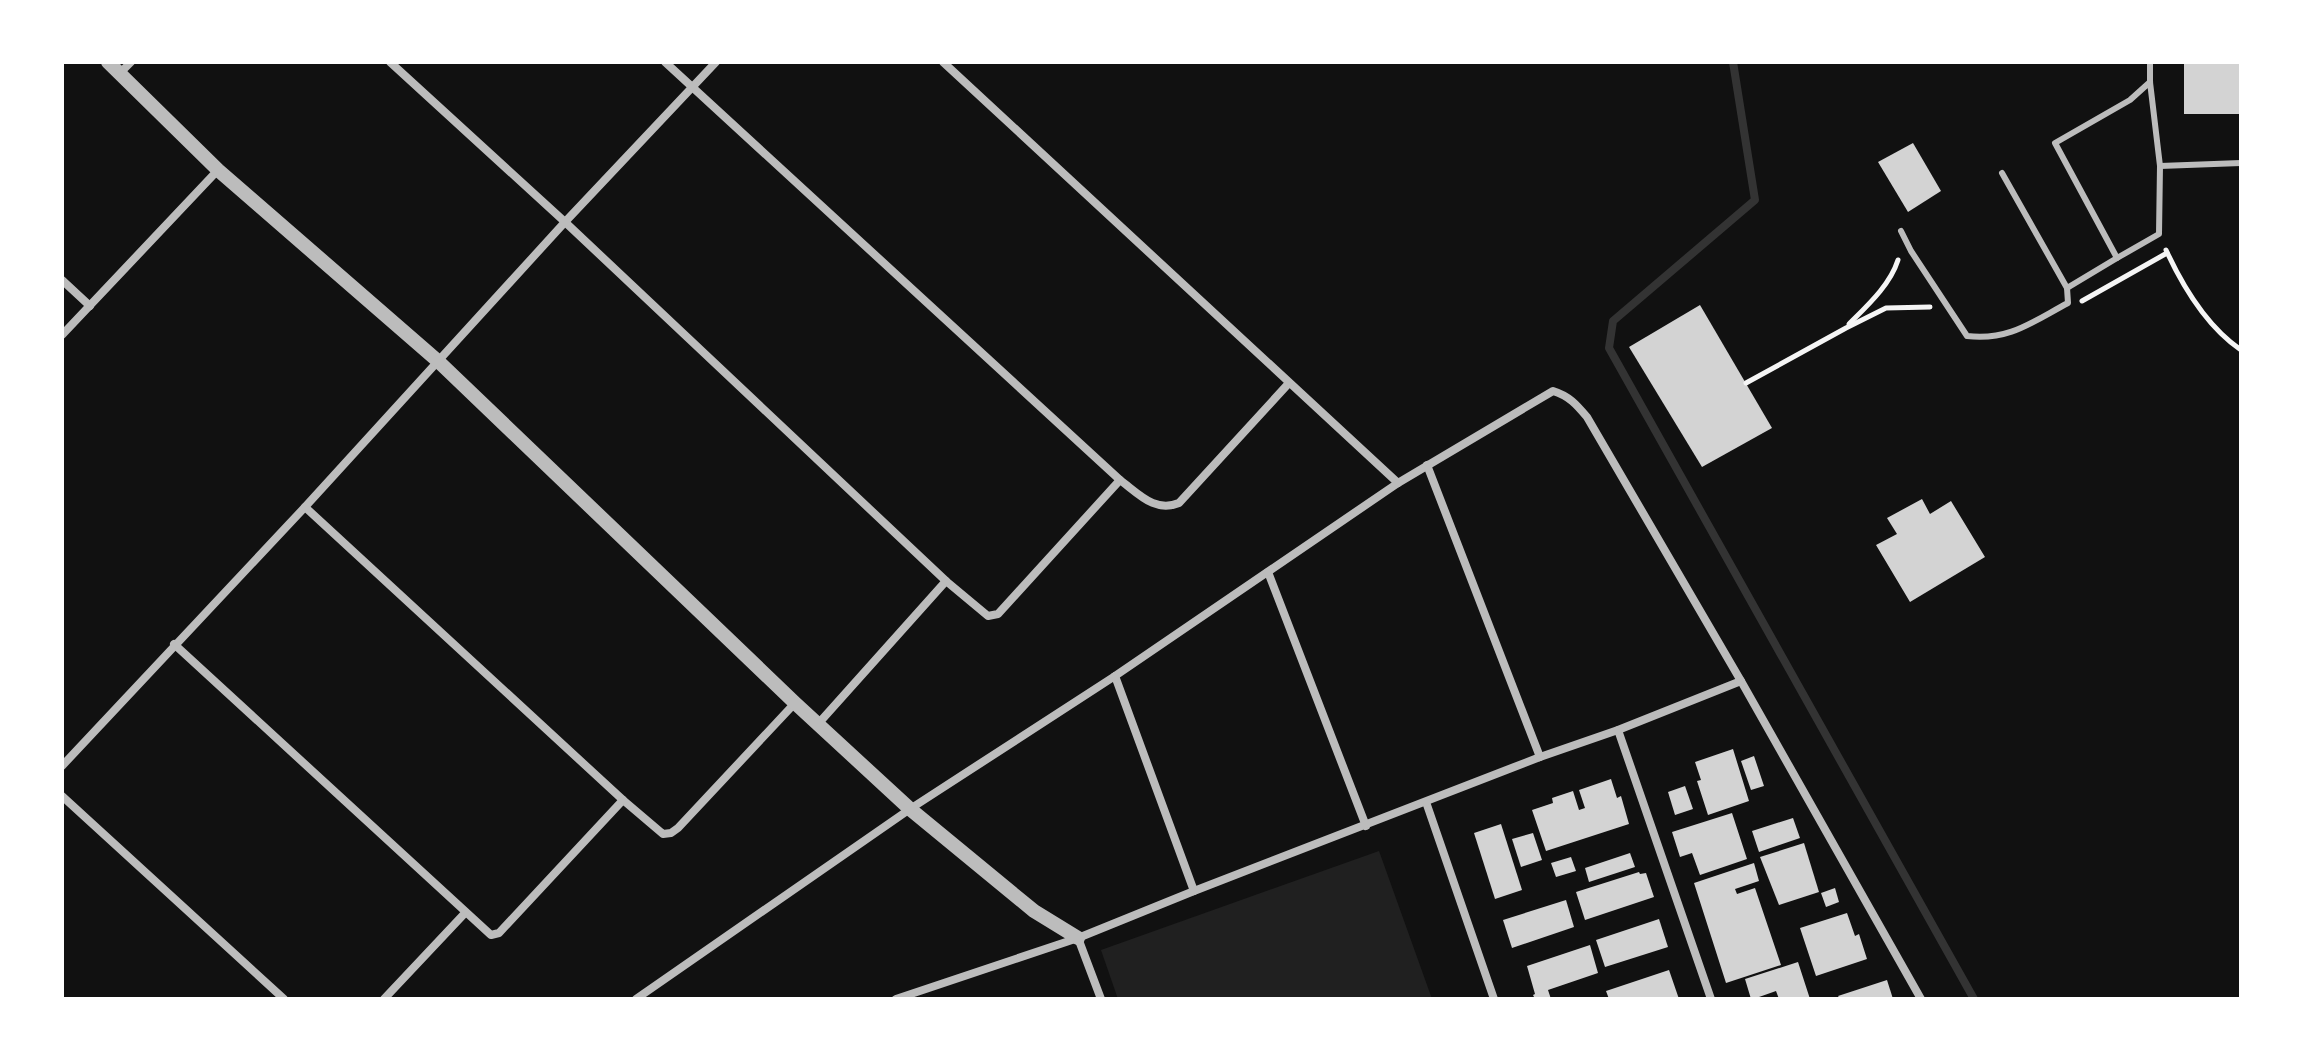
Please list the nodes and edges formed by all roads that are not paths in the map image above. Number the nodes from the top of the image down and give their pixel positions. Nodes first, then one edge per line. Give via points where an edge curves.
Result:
1 (108, 62) edge
2 (131, 62) edge
3 (390, 62) edge
4 (665, 62) edge
5 (716, 62) edge
6 (943, 62) edge
7 (2150, 62) edge
8 (120, 73) junction
9 (2150, 82) junction
10 (692, 87) junction
11 (2241, 163) edge
12 (2160, 166) junction
13 (218, 170) junction
14 (2002, 173) dead end
15 (565, 222) junction
16 (1901, 231) road end
17 (2117, 258) junction
18 (62, 280) edge
19 (2067, 288) junction
20 (90, 306) junction
21 (62, 335) edge
22 (439, 362) junction
23 (1289, 383) junction
24 (1427, 465) junction
25 (1120, 480) junction
26 (1398, 483) junction
27 (305, 507) junction
28 (1268, 572) junction
29 (946, 581) junction
30 (174, 644) junction
31 (1115, 676) junction
32 (1741, 681) junction
33 (795, 703) junction
34 (818, 724) junction
35 (1618, 730) junction
36 (1540, 757) junction
37 (62, 766) edge
38 (62, 796) edge
39 (623, 800) junction
40 (1426, 802) junction
41 (910, 809) junction
42 (1366, 826) junction
43 (1194, 891) junction
44 (465, 913) junction
45 (1078, 938) junction
46 (900, 998) edge
47 (284, 999) edge
48 (384, 999) edge
49 (636, 999) edge
50 (1101, 999) edge
51 (1494, 999) edge
52 (1711, 999) edge
53 (1921, 999) edge

1 - 8 street
2 - 8 street
3 - 15 street
4 - 10 street
5 - 10 street
6 - 23 street
7 - 9 lane
8 - 13 street
9 - 12 lane
9 - 17 lane via 2130,100 2055,143
10 - 15 street
10 - 25 street
11 - 12 lane
12 - 17 lane via 2159,234
13 - 20 street
13 - 22 street
14 - 19 lane
15 - 22 street
15 - 29 street
16 - 19 lane via 1967,336 2010,334 2068,303
17 - 19 lane
18 - 20 street
20 - 21 street
22 - 27 street
22 - 33 street
23 - 25 street via 1179,503 1165,507
23 - 26 street
24 - 26 street
24 - 32 street via 1553,391 1564,394 1587,417
24 - 36 street
25 - 29 street via 998,614 989,617
26 - 28 street
27 - 30 street
27 - 39 street
28 - 31 street
28 - 42 street
29 - 34 street
30 - 37 street
30 - 44 street
31 - 41 street
31 - 43 street
32 - 35 street
32 - 53 street
33 - 34 street
33 - 39 street via 671,833 663,834
34 - 41 street
35 - 36 street
35 - 52 street
36 - 40 street
38 - 47 street
39 - 44 street via 499,933 491,935
40 - 42 street
40 - 51 street
41 - 45 street via 1034,911
41 - 49 street
42 - 43 street
43 - 45 street
44 - 48 street
45 - 46 street
45 - 50 street

